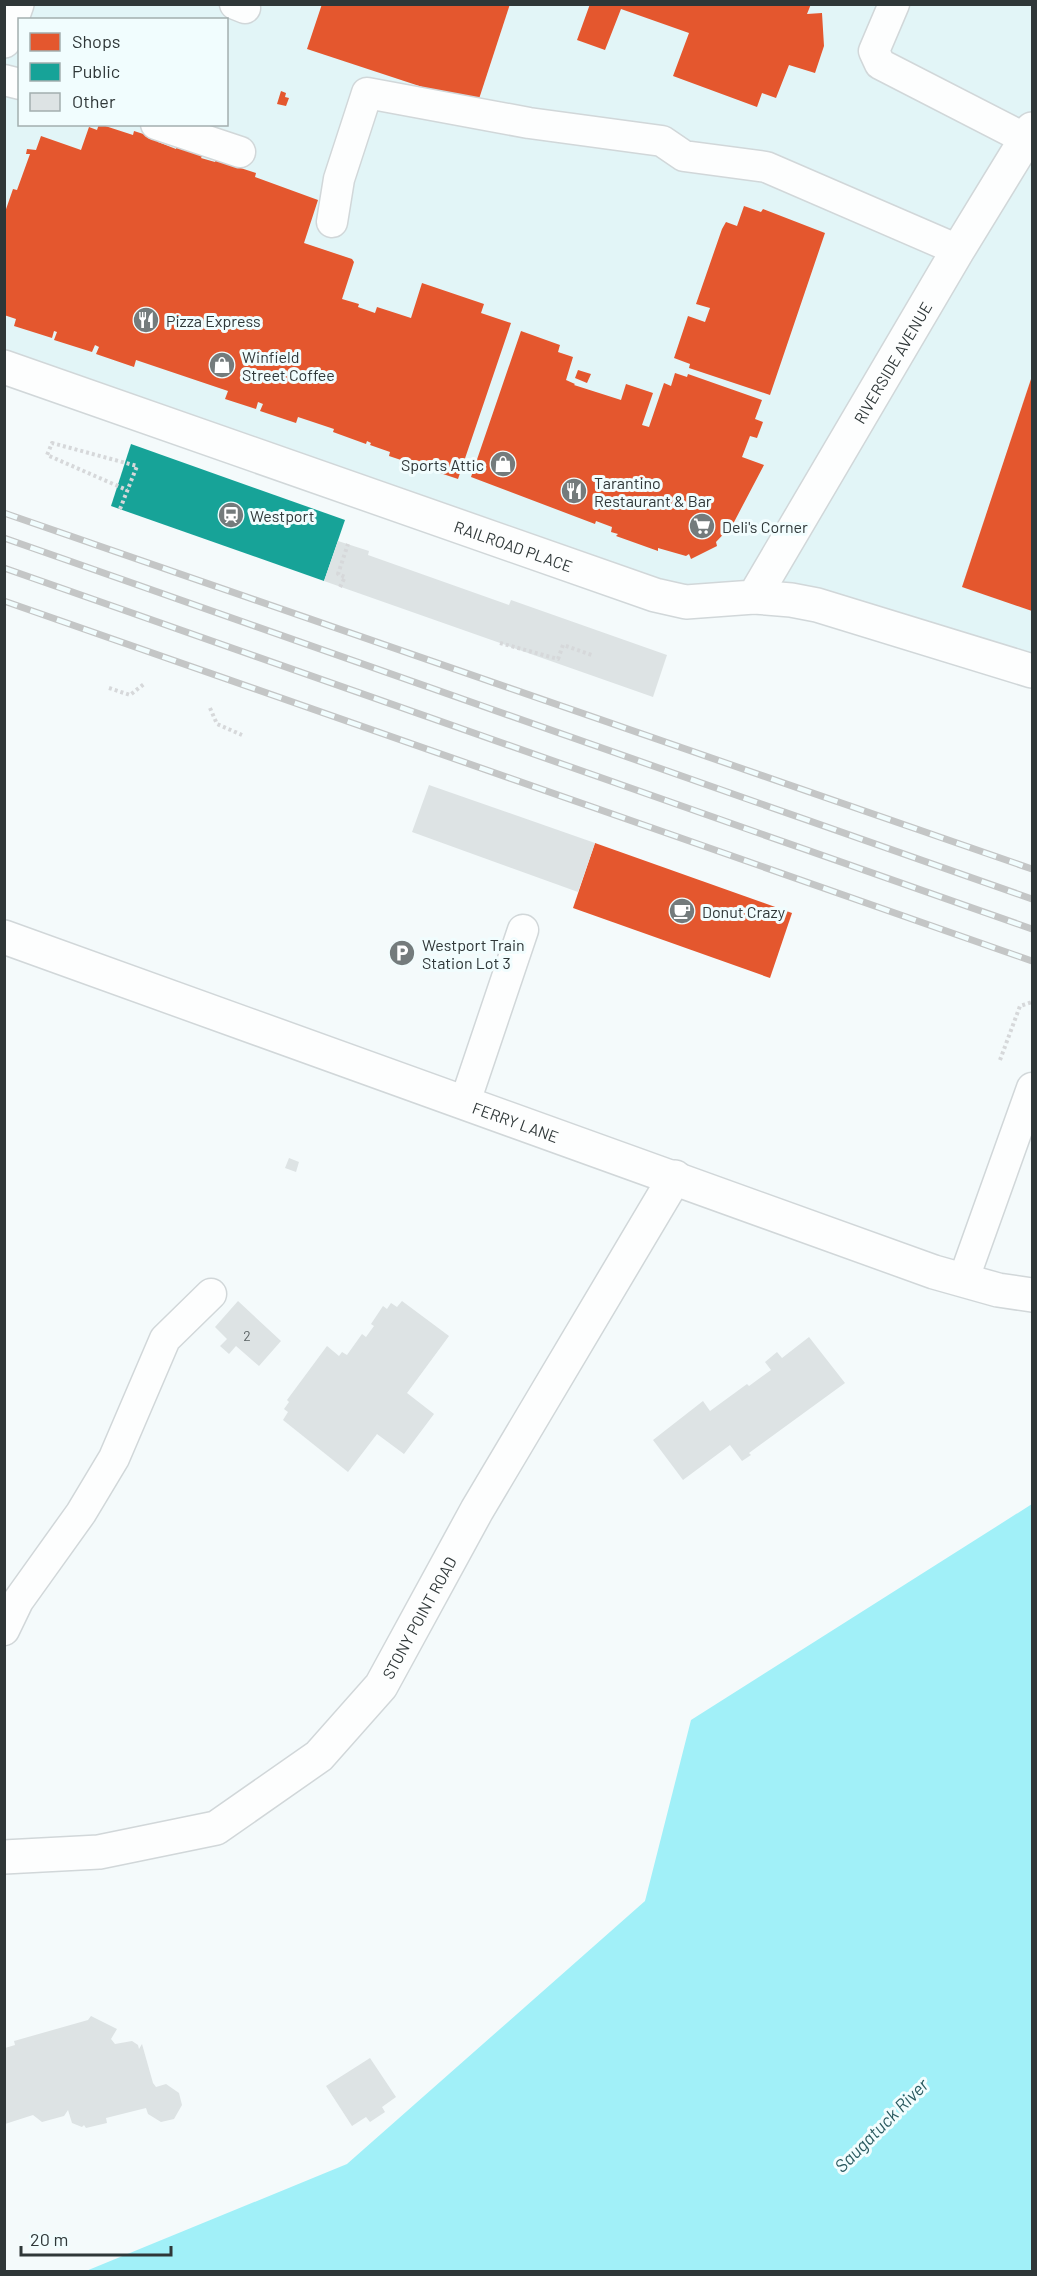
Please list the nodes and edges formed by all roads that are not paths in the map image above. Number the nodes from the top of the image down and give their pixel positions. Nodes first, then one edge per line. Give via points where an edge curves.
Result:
1 (17, 4) edge
2 (894, 4) edge
3 (4, 41) edge
4 (162, 126) edge
5 (1029, 134) edge
6 (240, 152) dead end
7 (332, 222) dead end
8 (958, 250) junction
9 (4, 367) edge
10 (754, 597) junction
11 (1032, 671) edge
12 (523, 930) dead end
13 (4, 937) edge
14 (1032, 1088) edge
15 (465, 1102) junction
16 (675, 1177) junction
17 (963, 1281) junction
18 (211, 1294) dead end
19 (1032, 1295) edge
20 (4, 1630) edge
21 (4, 1857) edge

1 - 3 street
2 - 5 lane via 874,51 879,64
4 - 6 lane
5 - 8 street, RIVERSIDE AVENUE
7 - 8 lane via 339,179 367,93 529,123 662,141 684,156 766,167
8 - 10 street, RIVERSIDE AVENUE
9 - 10 street, RAILROAD PLACE via 655,594 686,602
10 - 11 street, RAILROAD PLACE via 817,605
12 - 15 lane
13 - 15 street, FERRY LANE
14 - 17 lane
15 - 16 street, FERRY LANE
16 - 17 street, FERRY LANE
16 - 21 street, STONY POINT ROAD via 477,1510 381,1686 319,1756 216,1828 99,1852
17 - 19 street, FERRY LANE
18 - 20 lane via 165,1339 114,1458 81,1513 18,1601

